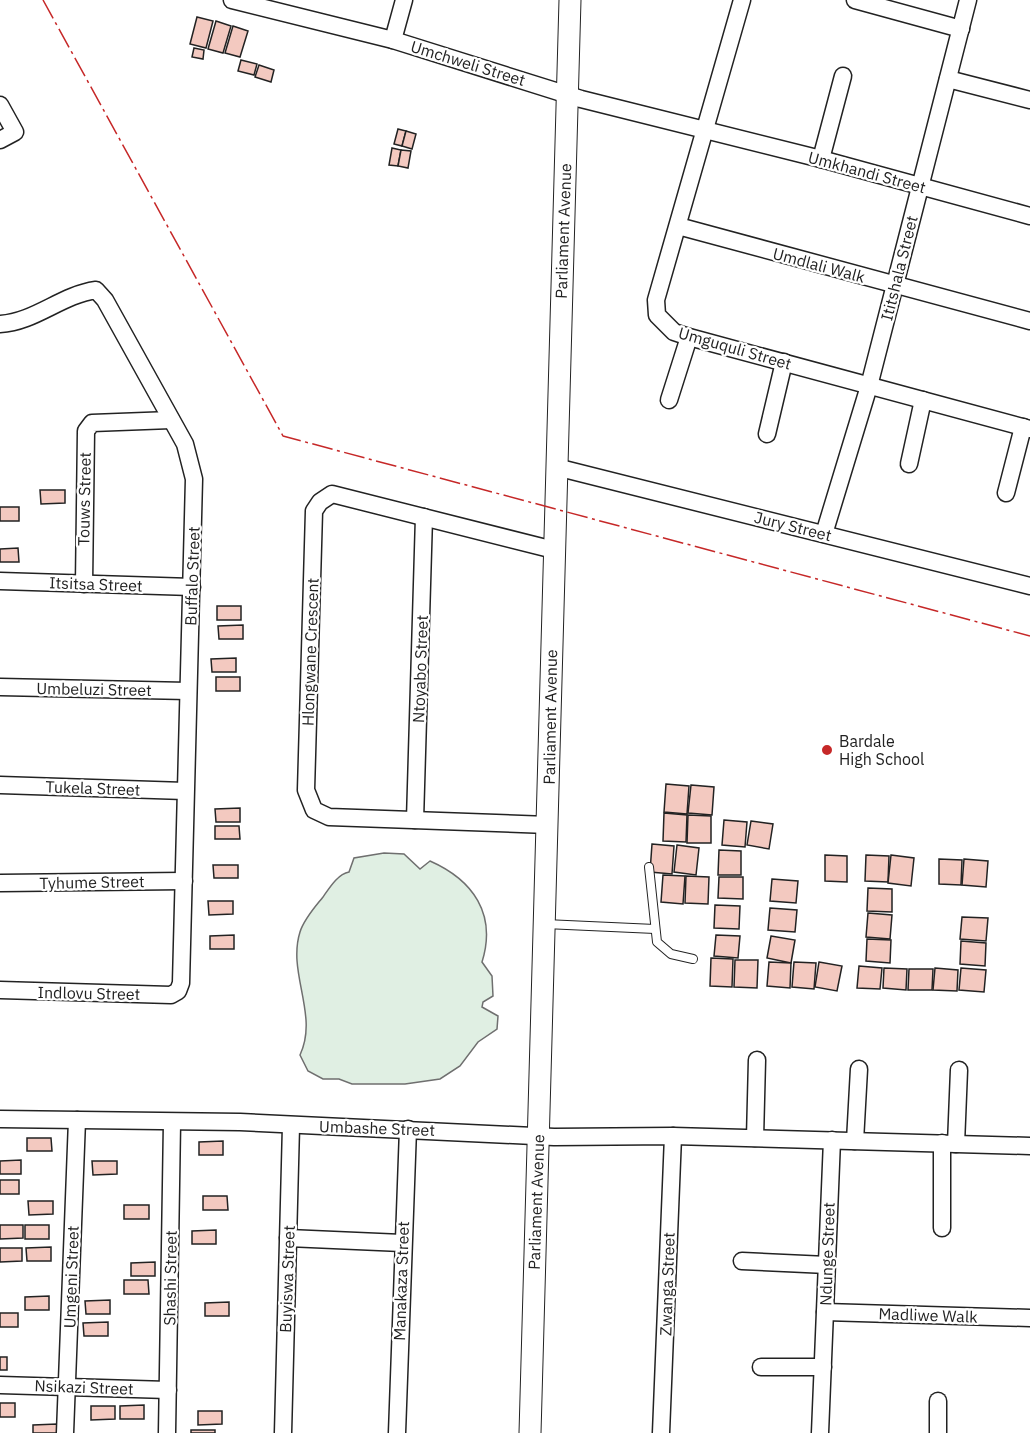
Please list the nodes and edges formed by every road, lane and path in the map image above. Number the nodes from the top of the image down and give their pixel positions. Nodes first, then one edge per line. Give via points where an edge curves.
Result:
1 (232, 0) edge
2 (404, 0) edge
3 (570, 0) edge
4 (742, 0) edge
5 (855, 0) edge
6 (968, 0) edge
7 (256, 3) edge
8 (961, 29) junction
9 (393, 40) junction
10 (843, 76) dead end
11 (948, 79) junction
12 (567, 94) junction
13 (1030, 100) edge
14 (0, 105) edge
15 (704, 129) junction
16 (0, 140) edge
17 (821, 159) junction
18 (920, 186) junction
19 (1030, 216) edge
20 (678, 226) junction
21 (895, 286) junction
22 (1030, 321) edge
23 (0, 324) edge
24 (689, 337) junction
25 (783, 362) junction
26 (869, 386) junction
27 (669, 400) dead end
28 (923, 400) junction
29 (171, 420) junction
30 (1027, 428) edge
31 (767, 434) dead end
32 (909, 464) dead end
33 (556, 466) junction
34 (1006, 494) dead end
35 (424, 518) junction
36 (824, 534) junction
37 (554, 550) junction
38 (0, 581) edge
39 (84, 584) junction
40 (1030, 586) edge
41 (192, 587) junction
42 (0, 687) edge
43 (189, 691) junction
44 (0, 785) edge
45 (185, 791) junction
46 (415, 820) junction
47 (548, 825) junction
48 (650, 867) dead end
49 (184, 881) junction
50 (0, 883) edge
51 (545, 924) junction
52 (655, 929) junction
53 (693, 959) dead end
54 (0, 990) edge
55 (178, 991) joint
56 (757, 1060) dead end
57 (859, 1069) dead end
58 (959, 1070) dead end
59 (0, 1119) edge
60 (77, 1120) junction
61 (172, 1123) junction
62 (291, 1126) junction
63 (408, 1129) junction
64 (538, 1136) junction
65 (673, 1136) junction
66 (755, 1138) junction
67 (832, 1140) junction
68 (855, 1141) junction
69 (949, 1144) junction
70 (1030, 1146) edge
71 (942, 1228) dead end
72 (288, 1238) junction
73 (402, 1243) junction
74 (742, 1261) dead end
75 (827, 1265) junction
76 (825, 1312) junction
77 (1030, 1318) edge
78 (761, 1367) dead end
79 (823, 1367) junction
80 (0, 1385) edge
81 (66, 1387) junction
82 (168, 1390) junction
83 (938, 1401) dead end
84 (65, 1433) edge
85 (167, 1433) edge
86 (283, 1433) edge
87 (397, 1433) edge
88 (530, 1433) edge
89 (661, 1433) edge
90 (820, 1433) edge
91 (938, 1433) edge

1 - 7 street, Umchweli Street
2 - 9 street
3 - 12 street, Parliament Avenue
4 - 15 street, Umguquli Street
5 - 8 street
6 - 8 street, Ititshala Street
7 - 9 street, Umchweli Street
8 - 11 street, Ititshala Street
9 - 12 street, Umchweli Street
10 - 17 street
11 - 13 street
11 - 18 street, Ititshala Street
12 - 15 street, Umchweli Street
12 - 33 street, Parliament Avenue
14 - 16 street via 15,132
15 - 17 street, Umkhandi Street
15 - 20 street, Umguquli Street
17 - 18 street, Umkhandi Street
18 - 19 street, Umkhandi Street
18 - 21 street, Ititshala Street
20 - 21 street, Umdlali Walk
20 - 24 street, Umguquli Street via 656,300 657,315 674,332
21 - 22 street, Umdlali Walk
21 - 26 street, Ititshala Street
23 - 29 street, Buffalo Street via 15,323 76,293 96,290
24 - 25 street, Umguquli Street
24 - 27 street
25 - 26 street, Umguquli Street
25 - 31 street
26 - 28 street, Umguquli Street
26 - 36 street, Ititshala Street
28 - 30 street, Umguquli Street
28 - 32 street
29 - 39 street, Touws Street via 103,421 92,423 86,431
29 - 41 street, Buffalo Street via 191,460 194,479
30 - 34 street
33 - 36 street, Jury Street
33 - 37 street, Parliament Avenue
35 - 37 street, Hlongwane Crescent
35 - 46 street, Ntoyabo Street
35 - 46 street, Hlongwane Crescent via 332,494 320,501 314,511 306,790 314,810 329,817
36 - 40 street, Jury Street
37 - 47 street, Parliament Avenue
38 - 39 street, Itsitsa Street
39 - 41 street, Itsitsa Street
41 - 43 street, Buffalo Street
42 - 43 street, Umbeluzi Street
43 - 45 street, Buffalo Street
44 - 45 street, Tukela Street
45 - 49 street, Buffalo Street
46 - 47 street, Hlongwane Crescent
47 - 51 street, Parliament Avenue
48 - 52 lane
49 - 50 street, Tyhume Street
49 - 55 street, Buffalo Street via 182,983
51 - 52 lane
51 - 64 street, Parliament Avenue
52 - 53 lane via 661,946 671,954
54 - 55 street, Indlovu Street via 171,995
56 - 66 street
57 - 68 street
58 - 69 street
59 - 60 street, Umbashe Street
60 - 61 street, Umbashe Street
60 - 81 street, Umgeni Street
61 - 62 street, Umbashe Street
61 - 82 street, Shashi Street
62 - 63 street, Umbashe Street
62 - 72 street, Buyiswa Street
63 - 64 street, Umbashe Street
63 - 73 street, Manakaza Street
64 - 65 street, Umbashe Street
64 - 88 street, Parliament Avenue
65 - 66 street, Umbashe Street
65 - 89 street, Zwanga Street
66 - 67 street, Umbashe Street
67 - 68 street, Umbashe Street
67 - 75 street, Ndunge Street
68 - 69 street, Umbashe Street
69 - 70 street, Umbashe Street
69 - 71 street
72 - 73 street
72 - 86 street, Buyiswa Street
73 - 87 street, Manakaza Street
74 - 75 street
75 - 76 street, Ndunge Street
76 - 77 street, Madliwe Walk
76 - 79 street, Ndunge Street
78 - 79 street
79 - 90 street, Ndunge Street
80 - 81 street, Nsikazi Street
81 - 82 street, Nsikazi Street
81 - 84 street, Umgeni Street
82 - 85 street, Shashi Street
83 - 91 street

